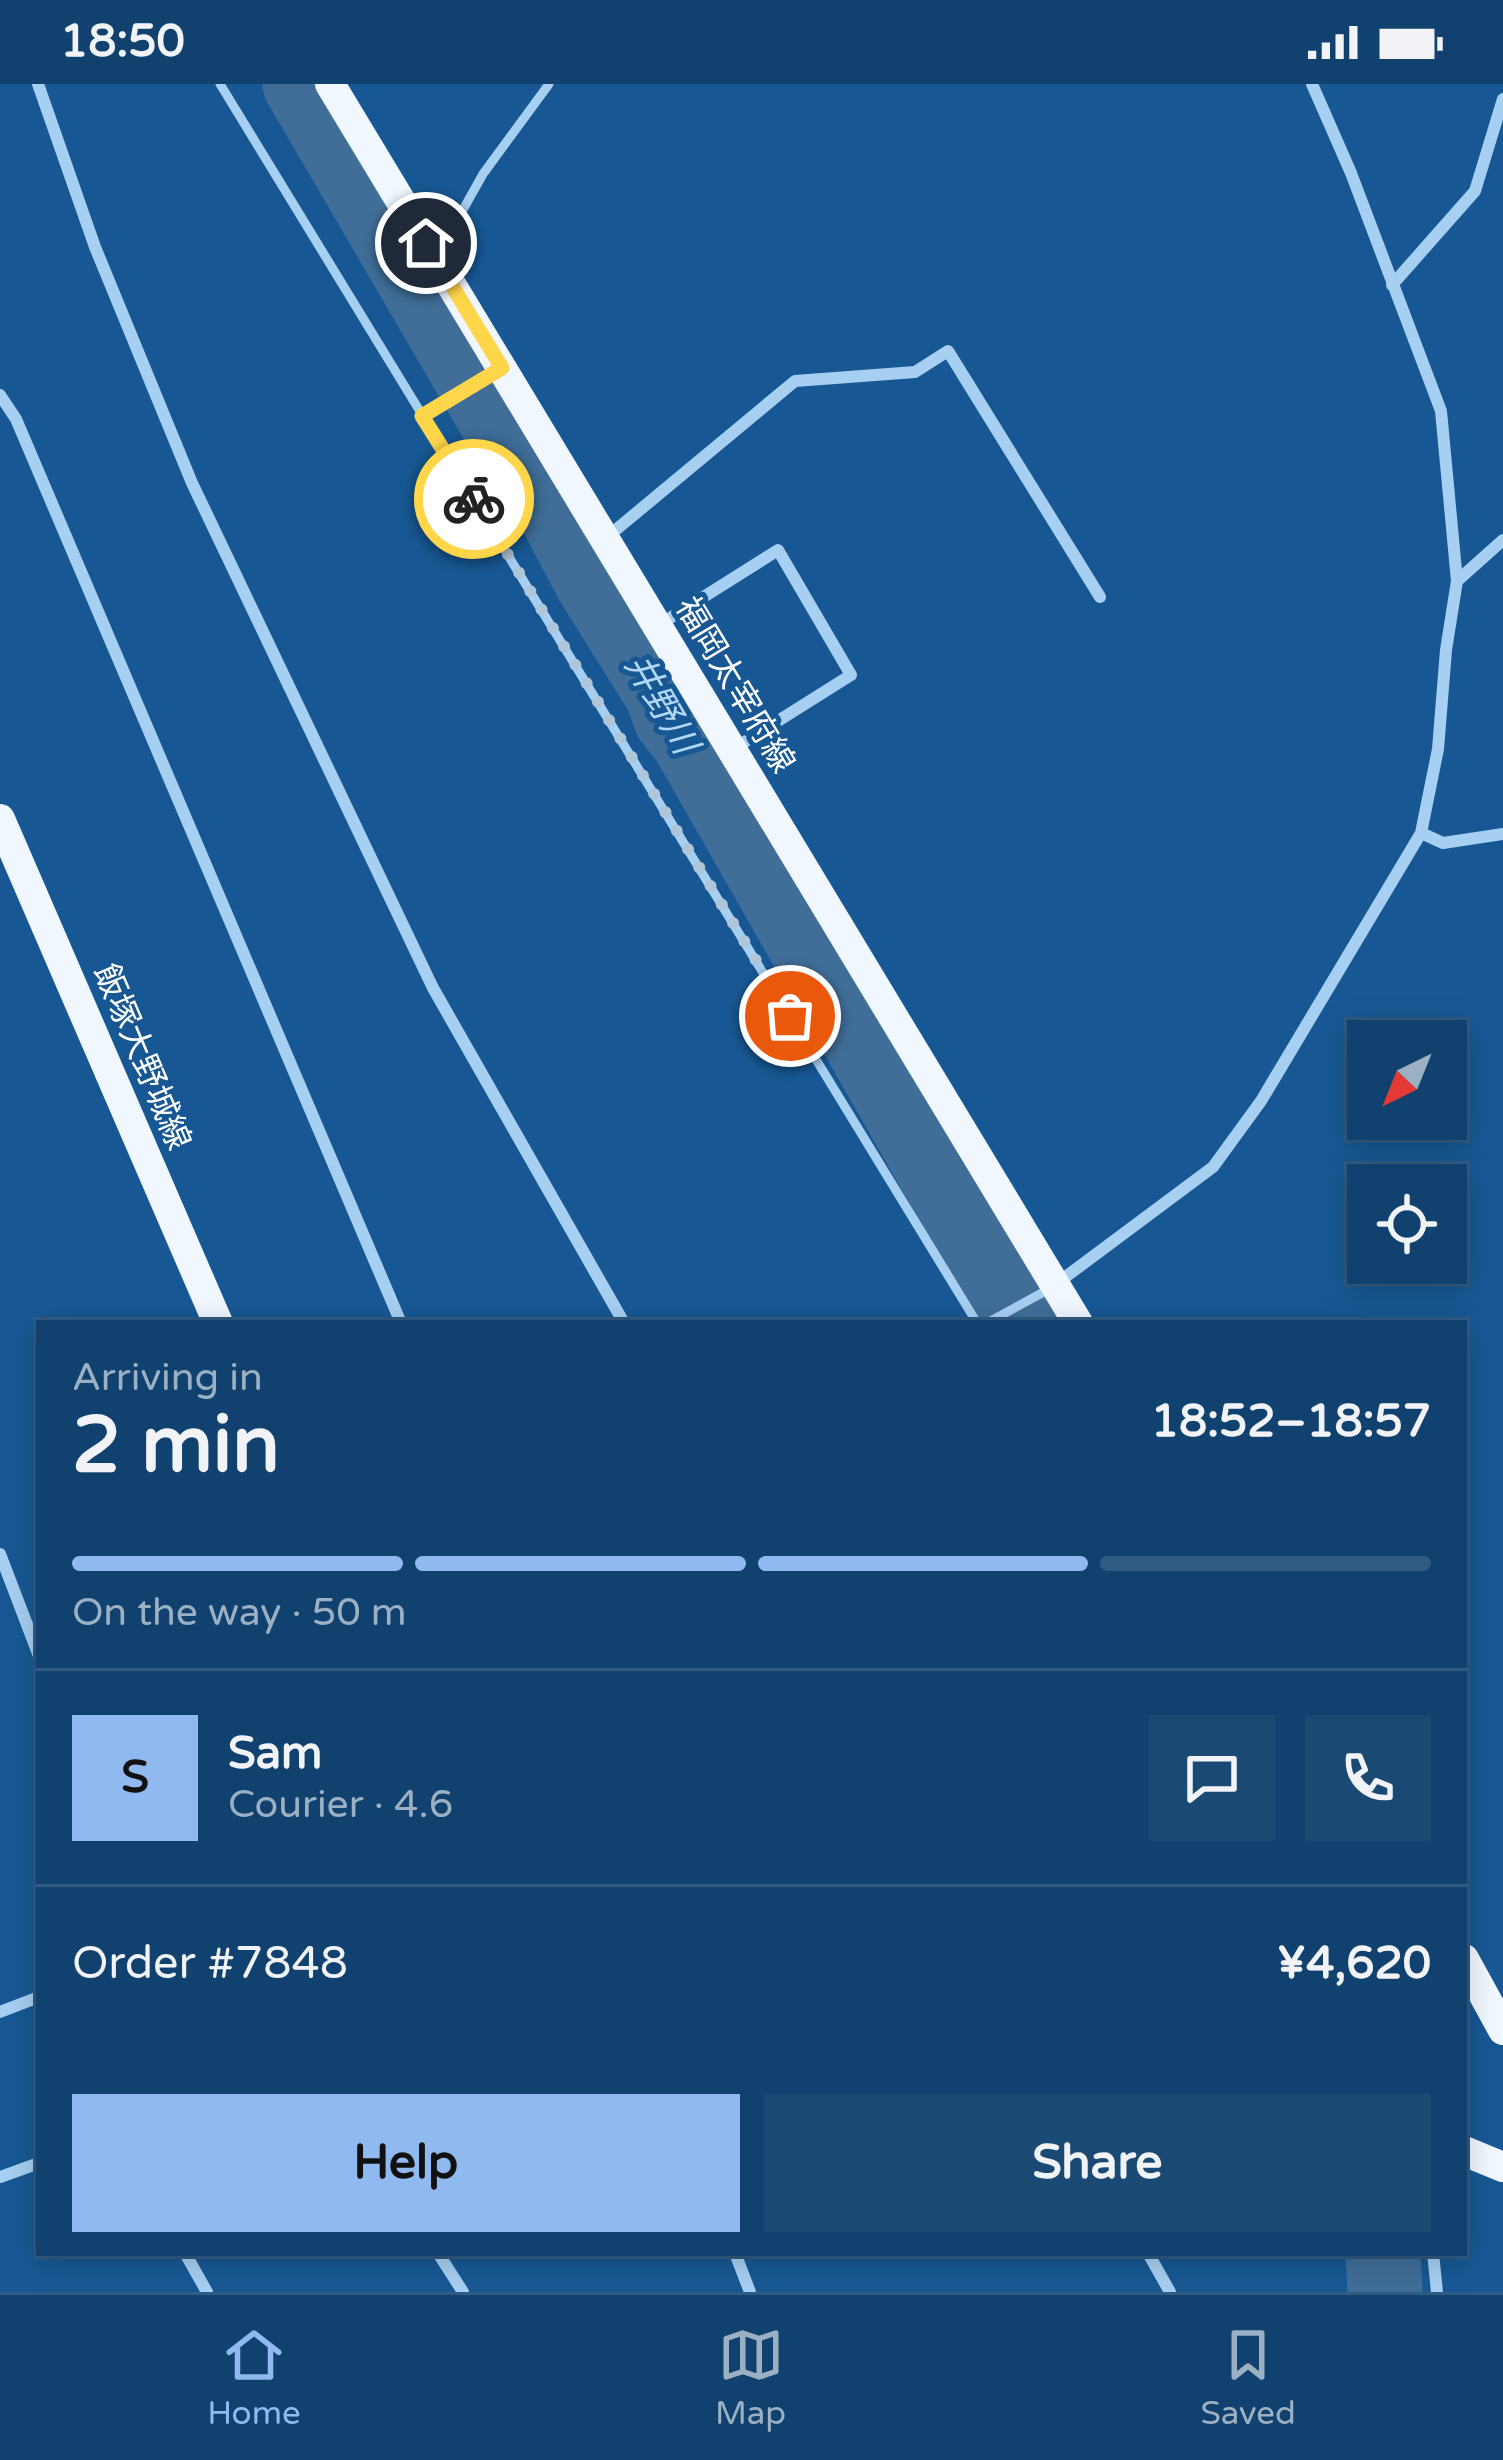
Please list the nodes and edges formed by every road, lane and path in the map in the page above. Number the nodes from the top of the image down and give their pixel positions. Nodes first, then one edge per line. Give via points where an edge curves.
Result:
1 (38, 84) edge
2 (220, 84) edge
3 (330, 84) edge
4 (549, 84) edge
5 (1312, 84) edge
6 (1503, 99) edge
7 (426, 243) junction
8 (1392, 285) junction
9 (494, 372) junction
10 (0, 395) edge
11 (422, 416) junction
12 (605, 538) junction
13 (1503, 540) edge
14 (1457, 581) junction
15 (1100, 597) dead end
16 (658, 626) junction
17 (733, 749) junction
18 (0, 819) edge
19 (1421, 833) junction
20 (1503, 834) edge
21 (1044, 1291) junction
22 (217, 1320) edge
23 (399, 1320) edge
24 (622, 1320) edge
25 (975, 1320) edge
26 (992, 1320) edge
27 (1075, 1320) edge
28 (0, 1554) edge
29 (36, 1648) edge
30 (1467, 1964) edge
31 (36, 1998) edge
32 (0, 2012) edge
33 (1503, 2030) edge
34 (1467, 2152) edge
35 (36, 2164) edge
36 (1503, 2167) edge
37 (0, 2177) edge
38 (186, 2256) edge
39 (440, 2256) edge
40 (736, 2256) edge
41 (1150, 2256) edge
42 (1433, 2256) edge
43 (207, 2292) edge
44 (463, 2292) edge
45 (750, 2292) edge
46 (1169, 2292) edge
47 (1437, 2292) edge

1 - 24 street via 192,483 433,988
2 - 11 lane
3 - 7 main road, 福岡太宰府線
4 - 7 lane via 454,224
5 - 8 street
6 - 8 street via 1475,191
7 - 9 main road, 福岡太宰府線
8 - 14 street via 1441,411
9 - 11 street
9 - 12 main road, 福岡太宰府線
10 - 23 street
11 - 25 lane
12 - 15 street via 795,382 915,372 948,352
12 - 16 main road, 福岡太宰府線
13 - 14 street
14 - 19 street
16 - 17 main road, 福岡太宰府線
16 - 17 street via 778,550 851,675
17 - 21 main road, 福岡太宰府線
18 - 22 main road, 飯塚大野城線
19 - 20 street via 1443,843
19 - 21 street via 1213,1167
21 - 26 lane
21 - 27 main road, 福岡太宰府線
28 - 29 street
30 - 33 main road
31 - 32 street
34 - 36 main road
35 - 37 street
38 - 43 street
39 - 44 street
40 - 45 street
41 - 46 street
42 - 47 street

